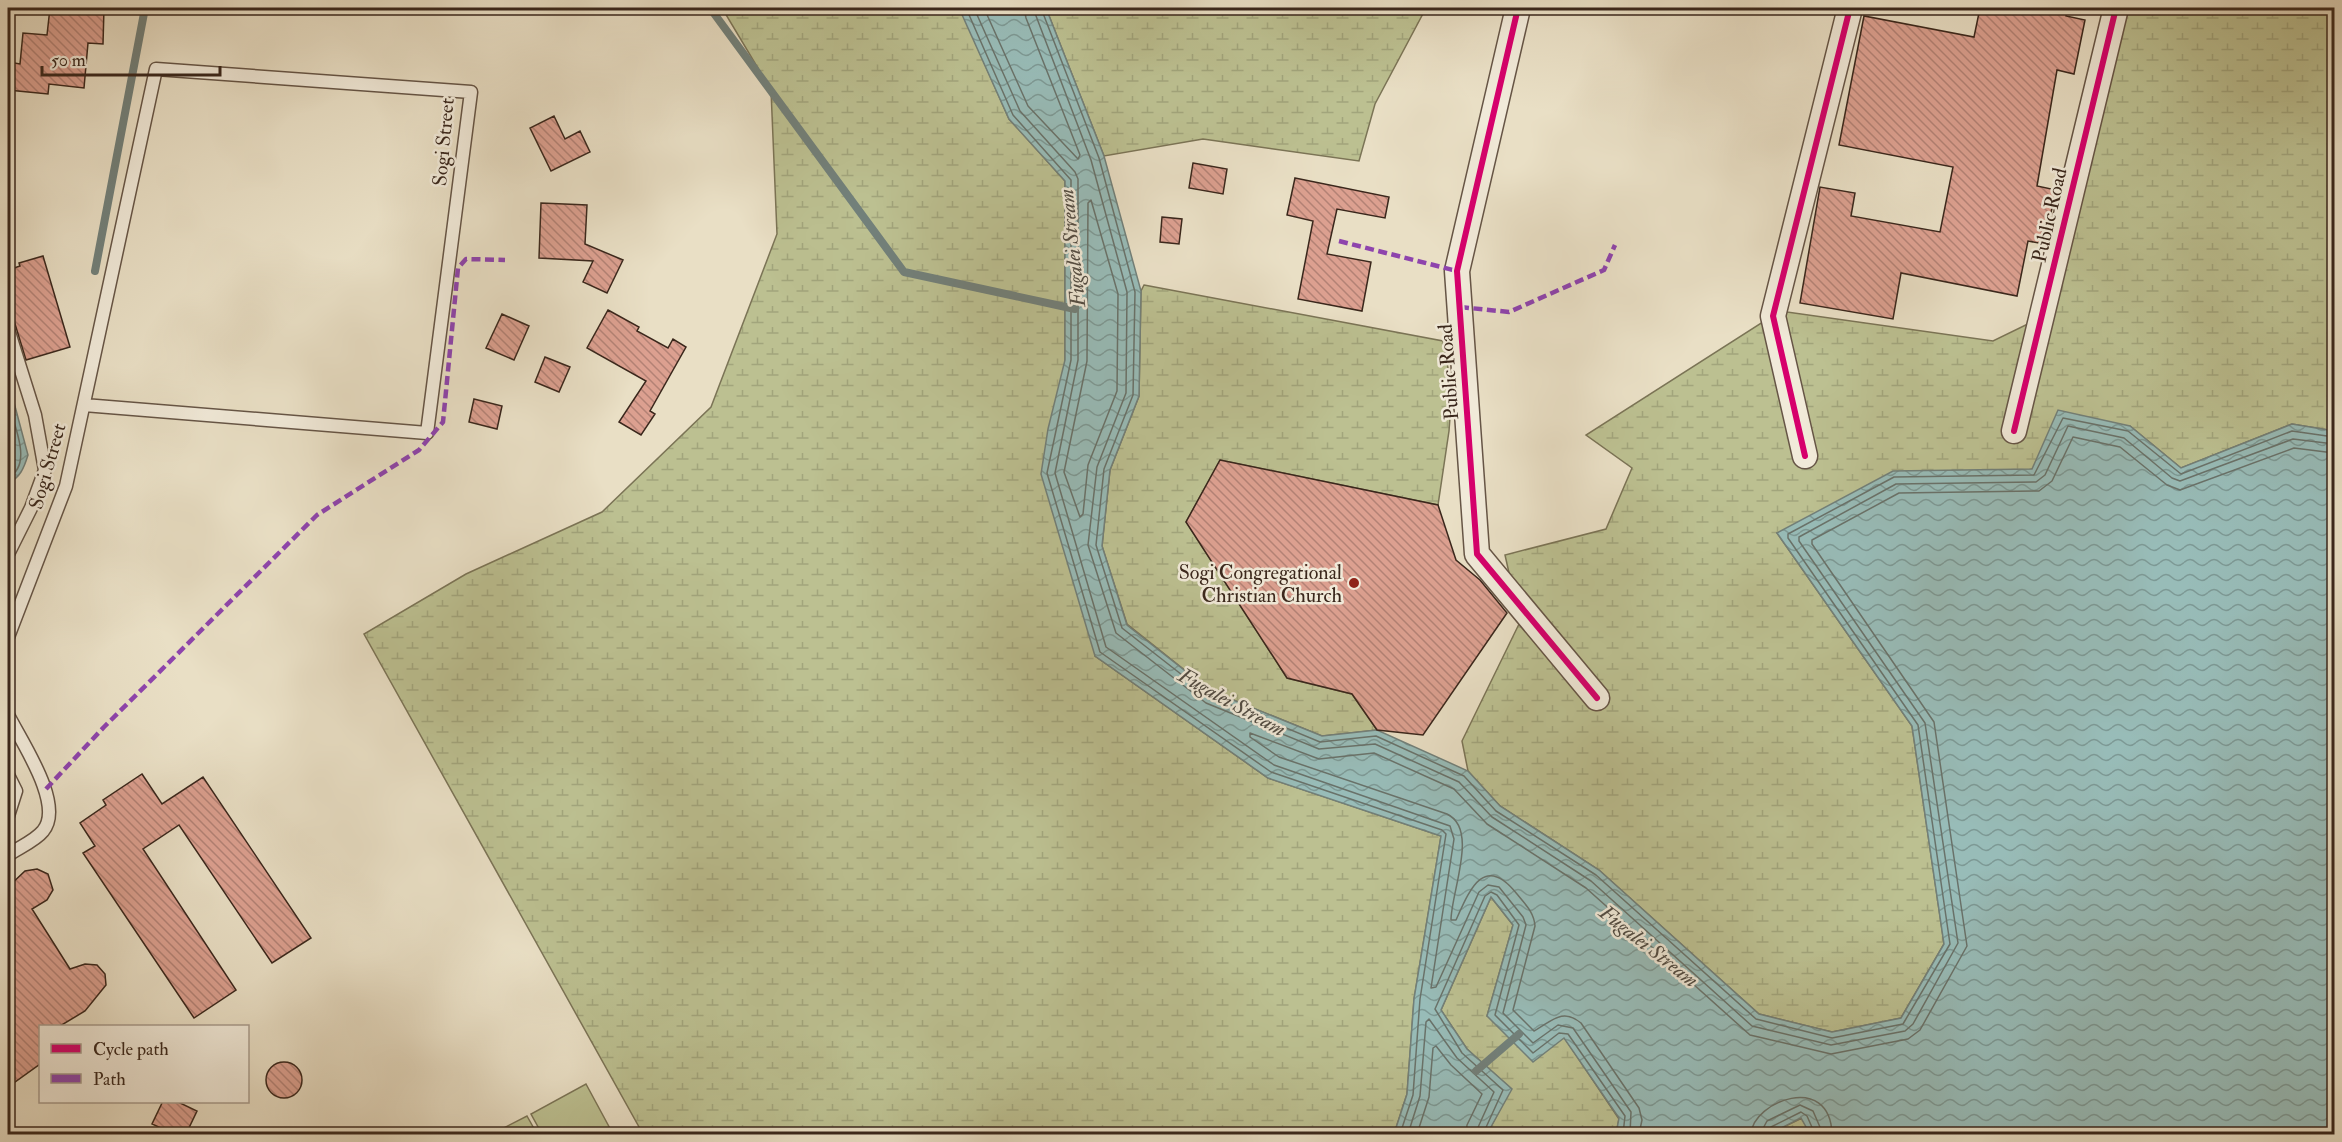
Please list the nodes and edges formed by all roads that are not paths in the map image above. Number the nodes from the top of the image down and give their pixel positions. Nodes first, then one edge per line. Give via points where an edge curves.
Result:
1 (1518, 8) edge
2 (1850, 8) edge
3 (2116, 8) edge
4 (8, 329) edge
5 (84, 405) junction
6 (2014, 431) dead end
7 (1805, 456) dead end
8 (8, 554) edge
9 (8, 637) edge
10 (1597, 698) dead end
11 (8, 715) edge
12 (8, 775) edge
13 (8, 816) edge
14 (8, 855) edge

1 - 10 street, Public Road via 1457,271 1477,554
2 - 7 street via 1773,316
3 - 6 street, Public Road
4 - 8 lane via 35,415 45,470
5 - 5 lane, Sogi Street via 427,433 471,92 156,69
5 - 9 lane, Sogi Street via 66,486
11 - 14 lane via 46,789 50,817 43,832
12 - 13 lane via 16,791

